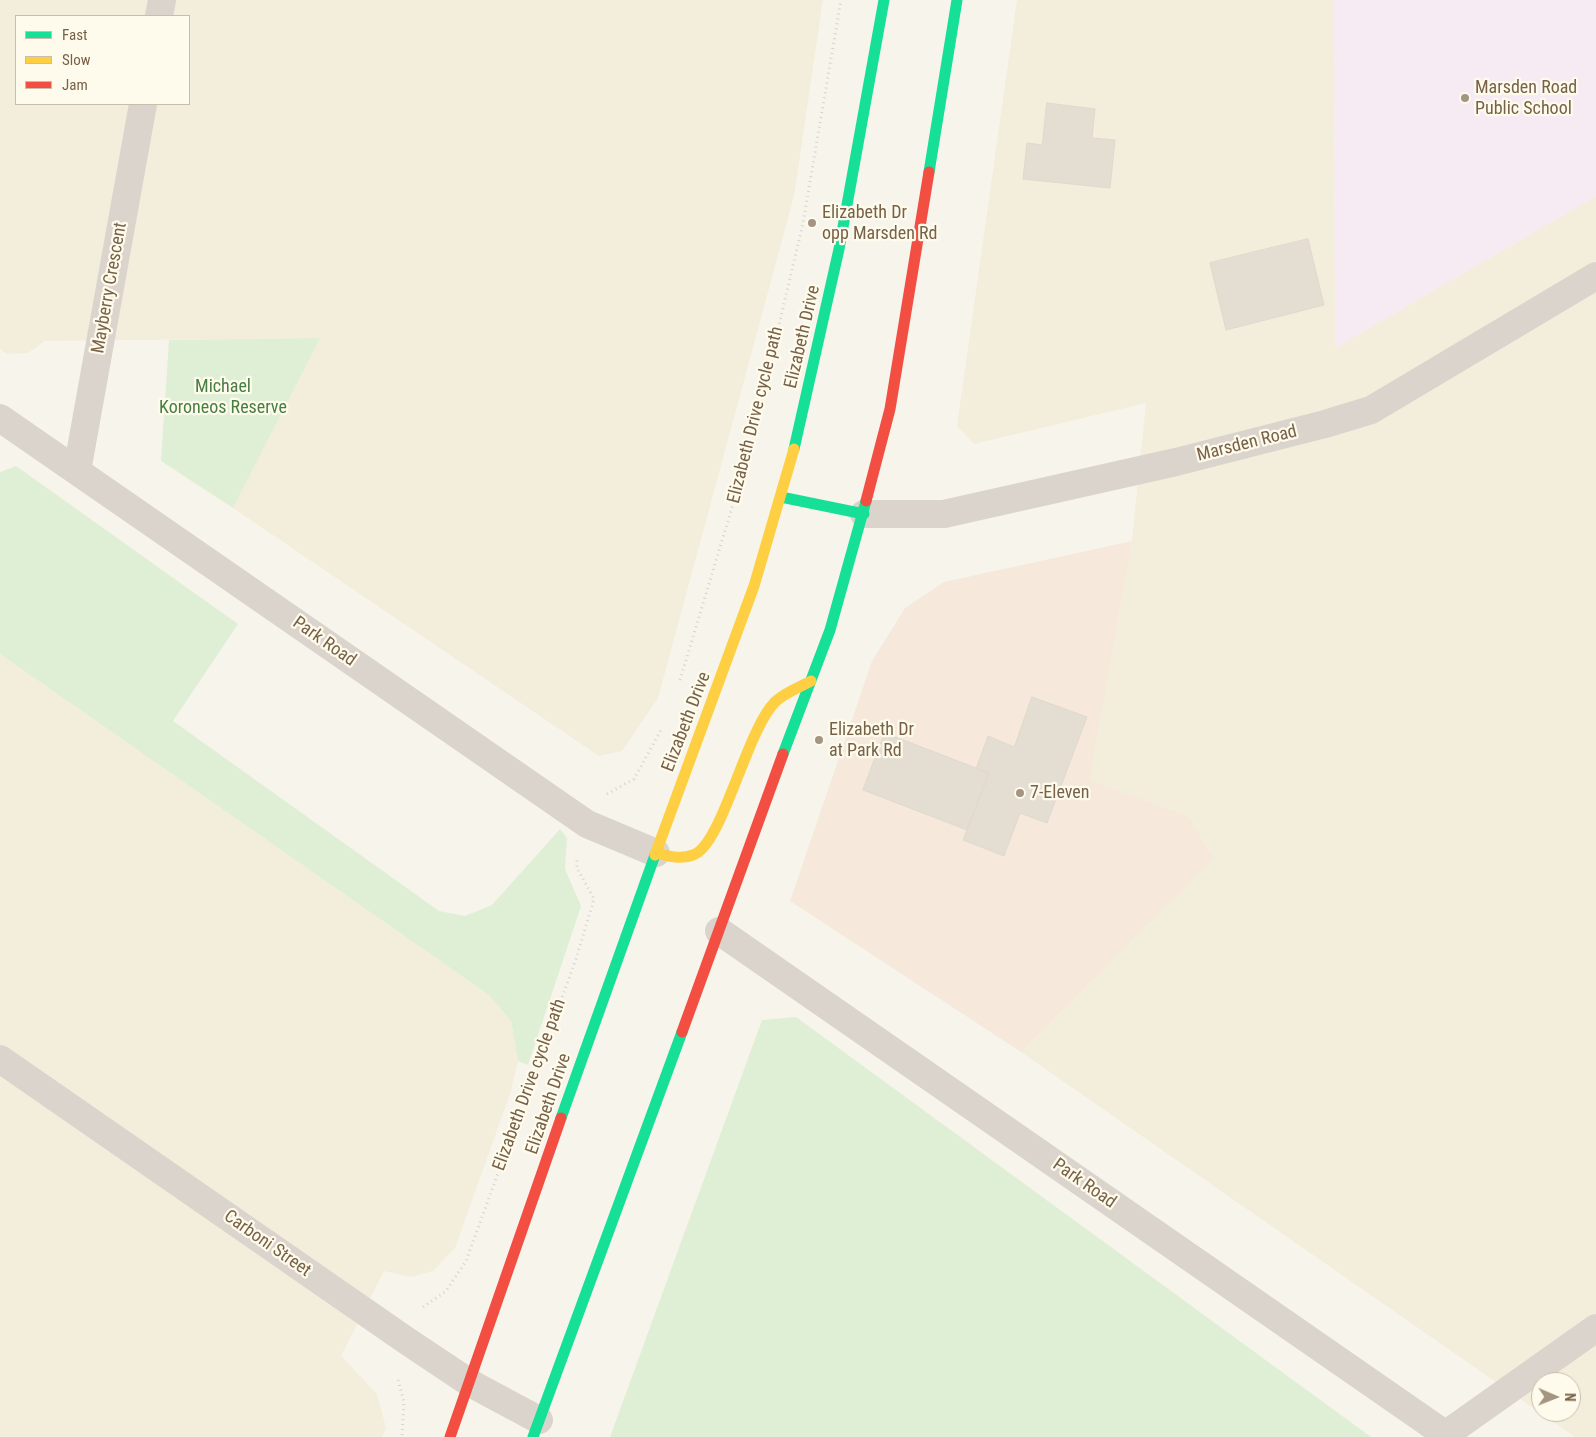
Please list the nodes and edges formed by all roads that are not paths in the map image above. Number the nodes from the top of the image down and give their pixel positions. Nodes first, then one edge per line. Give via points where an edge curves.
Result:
1 (162, 0) edge
2 (884, 0) edge
3 (957, 0) edge
4 (159, 15) edge
5 (143, 105) edge
6 (1596, 276) edge
7 (0, 418) edge
8 (77, 471) junction
9 (781, 498) junction
10 (864, 514) junction
11 (811, 681) junction
12 (656, 852) junction
13 (719, 931) junction
14 (0, 1058) edge
15 (1596, 1328) edge
16 (470, 1383) junction
17 (536, 1428) edge
18 (1447, 1436) edge
19 (450, 1437) edge

1 - 4 street
2 - 9 main road, Elizabeth Drive via 837,268 820,350
3 - 10 main road via 890,409
5 - 8 street, Mayberry Crescent
6 - 10 street, Marsden Road via 1372,410 1176,462 944,514
7 - 8 street, Park Road
8 - 12 street, Park Road via 587,824
9 - 10 main road
9 - 12 main road, Elizabeth Drive via 719,689
10 - 11 main road via 830,630
11 - 12 main road via 775,702 770,709 752,738 712,838 695,855 674,858
11 - 13 main road via 752,834
12 - 16 main road, Elizabeth Drive
13 - 17 main road
13 - 18 street, Park Road
14 - 16 street, Carboni Street
15 - 18 street
16 - 17 street, Carboni Street
16 - 19 main road, Elizabeth Drive

